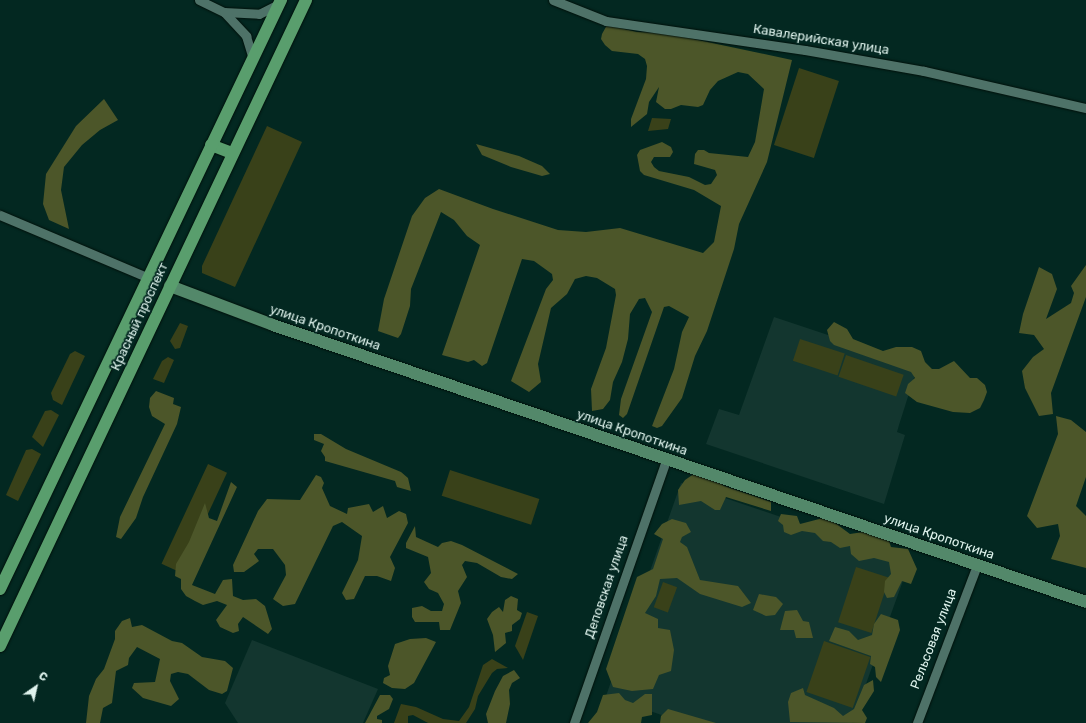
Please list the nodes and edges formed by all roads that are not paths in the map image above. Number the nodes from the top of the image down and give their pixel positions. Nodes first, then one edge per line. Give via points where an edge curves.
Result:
1 (199, 0) edge
2 (306, 0) edge
3 (553, 0) edge
4 (280, 2) edge
5 (224, 12) junction
6 (253, 59) junction
7 (1086, 108) edge
8 (211, 145) junction
9 (232, 153) junction
10 (0, 215) edge
11 (149, 278) junction
12 (170, 286) junction
13 (666, 460) junction
14 (977, 565) junction
15 (0, 589) edge
16 (1086, 602) edge
17 (0, 646) edge
18 (574, 723) edge
19 (917, 723) edge

1 - 5 street
2 - 9 main road, Красный проспект
3 - 7 street, Кавалерийская улица via 606,21 804,50 924,71
4 - 5 street via 259,14
4 - 6 main road, Красный проспект
5 - 6 street via 246,36
6 - 8 main road, Красный проспект
8 - 9 main road
8 - 11 main road, Красный проспект
9 - 12 main road, Красный проспект
10 - 11 street
11 - 12 main road
11 - 15 main road, Красный проспект
12 - 13 main road, улица Кропоткина via 273,325
12 - 17 main road, Красный проспект
13 - 14 main road, улица Кропоткина
13 - 18 street, Деповская улица
14 - 16 main road, улица Кропоткина
14 - 19 street, Рельсовая улица

